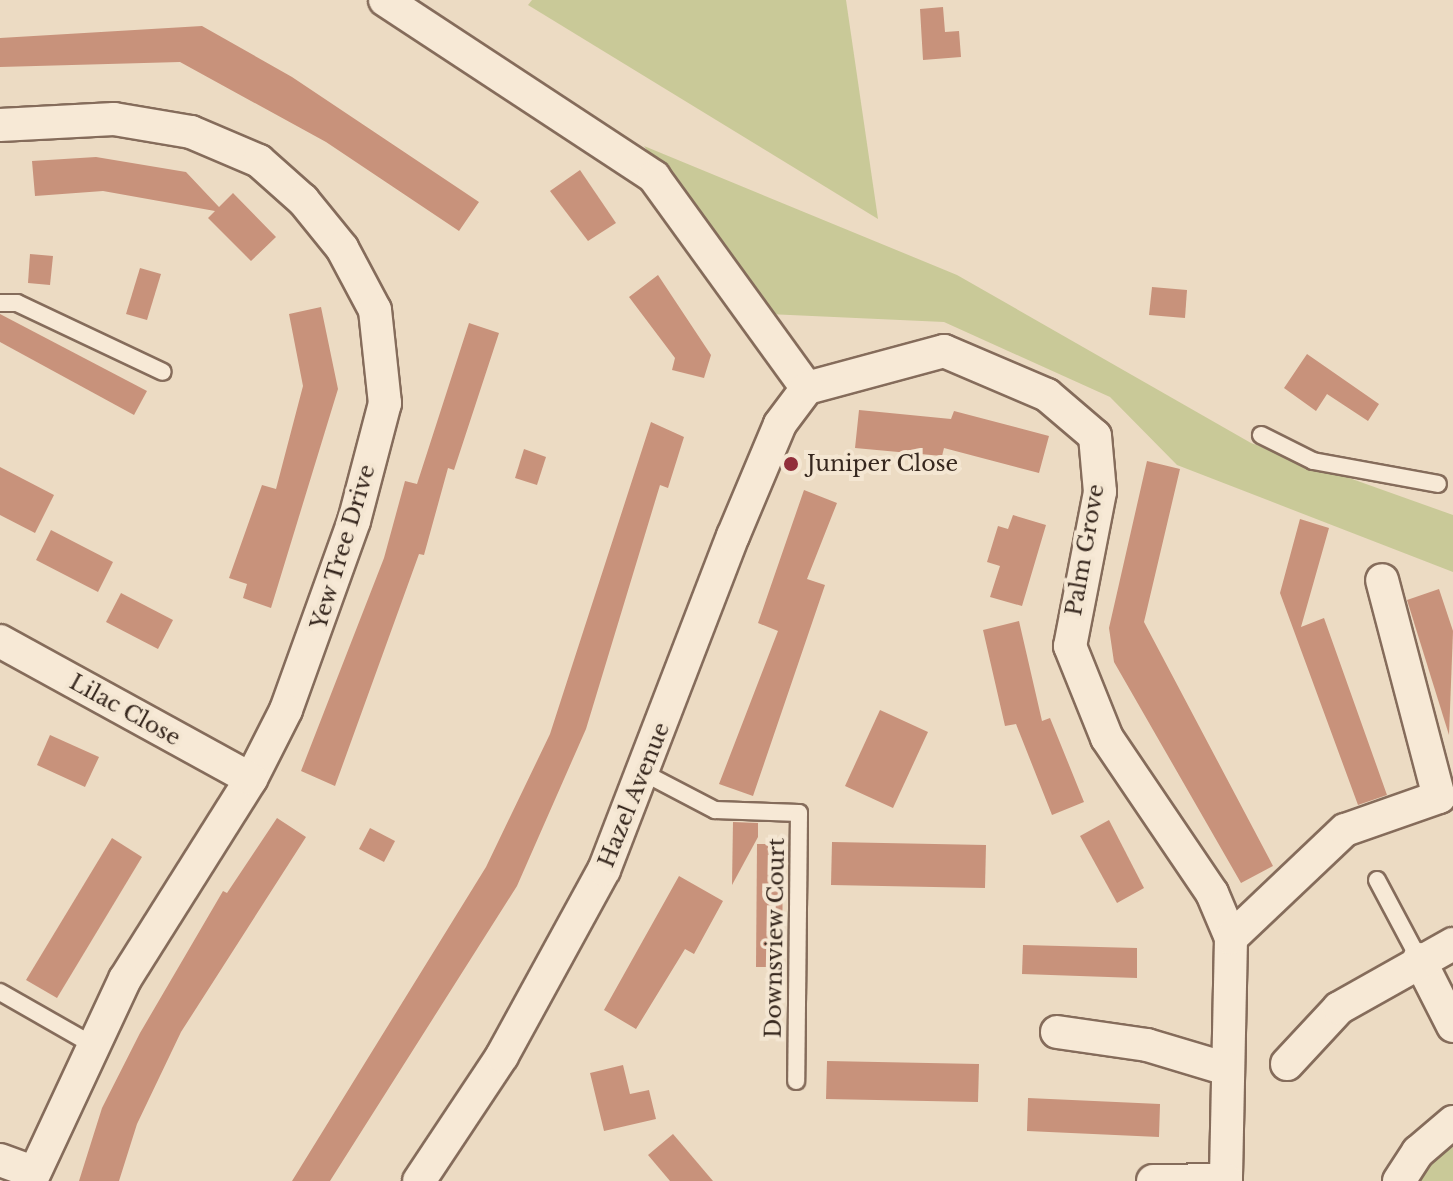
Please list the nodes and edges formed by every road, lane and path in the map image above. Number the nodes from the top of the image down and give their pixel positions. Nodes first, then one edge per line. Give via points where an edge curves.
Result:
1 (385, 0) edge
2 (0, 125) edge
3 (0, 303) edge
4 (163, 372) dead end
5 (807, 388) junction
6 (1261, 435) dead end
7 (1438, 484) dead end
8 (1382, 580) dead end
9 (0, 641) edge
10 (646, 774) junction
11 (251, 779) junction
12 (1446, 795) edge
13 (1377, 880) dead end
14 (1231, 938) junction
15 (1453, 944) edge
16 (1419, 959) junction
17 (0, 992) edge
18 (1453, 1026) edge
19 (1057, 1032) dead end
20 (93, 1045) junction
21 (1287, 1064) dead end
22 (1227, 1069) junction
23 (796, 1081) dead end
24 (1453, 1122) edge
25 (0, 1160) edge
26 (32, 1177) edge
27 (1226, 1180) edge
28 (419, 1181) edge
29 (1153, 1181) edge
30 (1399, 1181) edge

1 - 5 street via 654,177
2 - 11 street, Yew Tree Drive via 114,119 191,132 259,161 303,200 342,248 375,310 382,418 316,635
3 - 4 lane via 17,303
5 - 10 street, Hazel Avenue via 780,424 733,536
5 - 14 street, Palm Grove via 944,351 1047,395 1095,436 1100,492 1070,646 1079,681 1107,738 1212,893
6 - 7 lane via 1313,461
8 - 12 street
9 - 11 street, Lilac Close
10 - 23 lane, Downsview Court via 715,810 799,813
10 - 28 street, Hazel Avenue via 558,961
11 - 20 street, Yew Tree Drive via 125,979
12 - 14 street via 1345,830
13 - 16 lane
14 - 22 street, Palm Grove
15 - 16 street
16 - 18 street
16 - 21 street via 1339,1008
17 - 20 lane
19 - 22 street via 1147,1045
20 - 26 street, Yew Tree Drive
22 - 27 street, Palm Grove
24 - 30 street via 1418,1152
25 - 26 street, Yew Tree Drive
27 - 29 street

